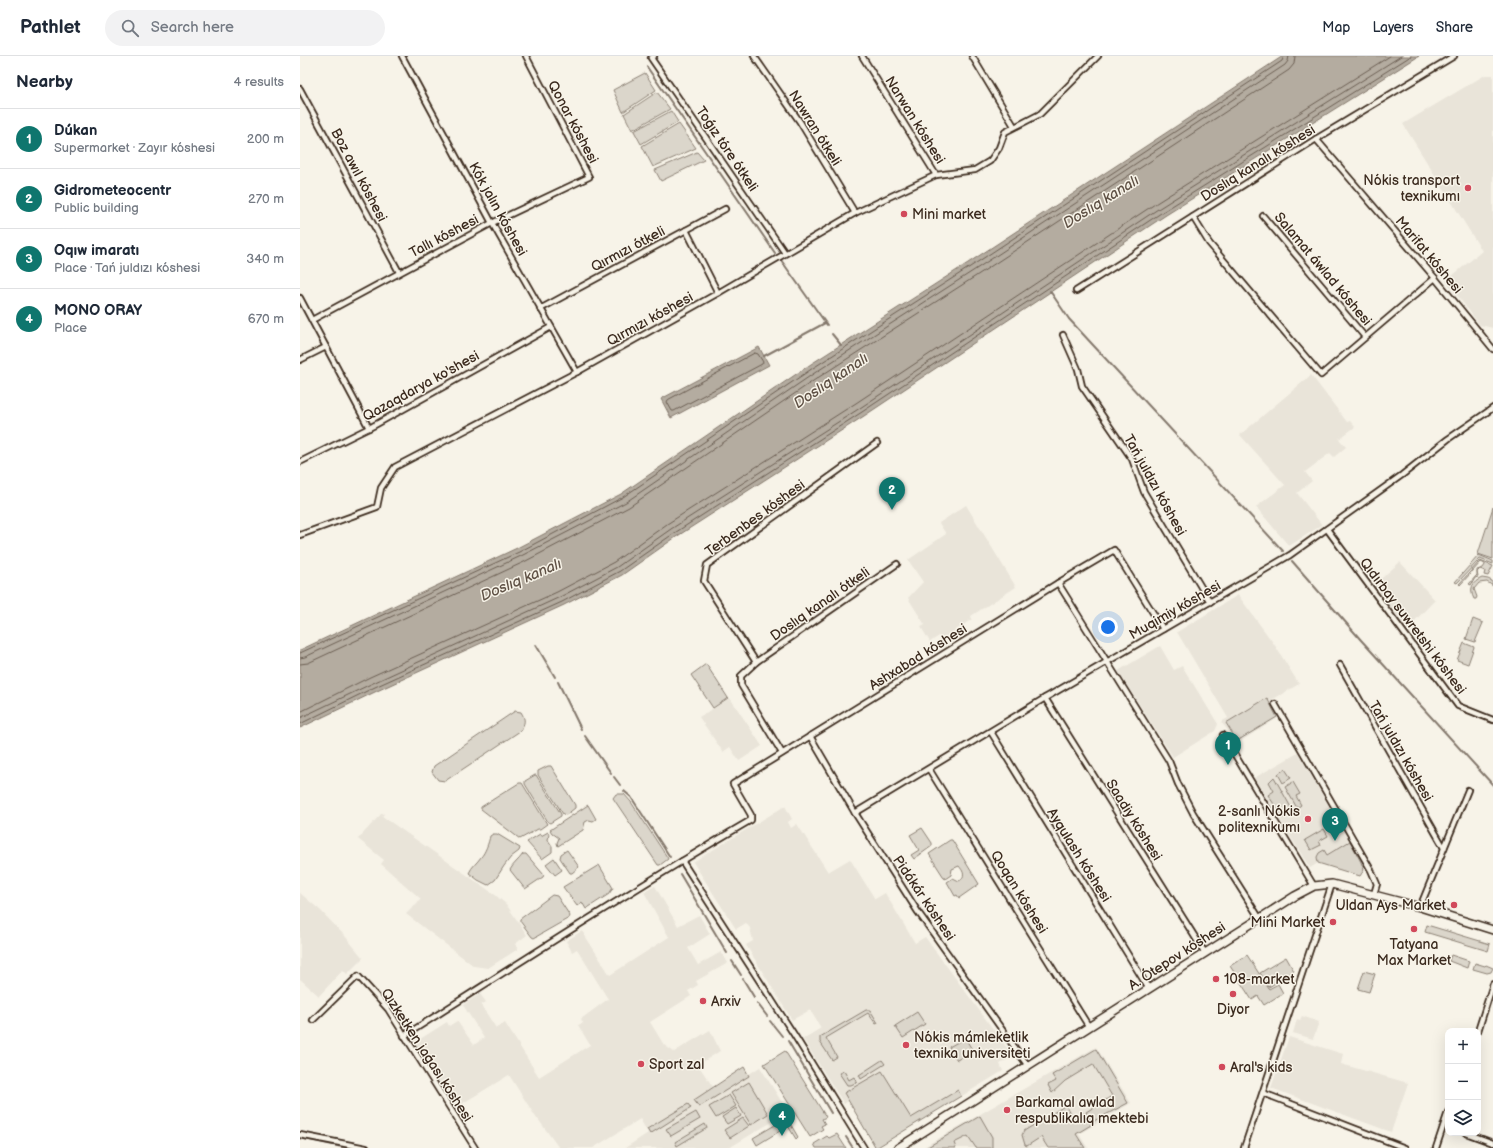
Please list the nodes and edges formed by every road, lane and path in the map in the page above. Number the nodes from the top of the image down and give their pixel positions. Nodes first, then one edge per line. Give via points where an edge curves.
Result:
1 (402, 56) edge
2 (526, 56) edge
3 (754, 56) edge
4 (862, 56) edge
5 (973, 56) edge
6 (1088, 56) edge
7 (1098, 56) edge
8 (1454, 56) edge
9 (653, 57) edge
10 (1093, 61) junction
11 (300, 88) edge
12 (1014, 126) junction
13 (1316, 139) junction
14 (936, 175) junction
15 (589, 176) joint
16 (725, 209) dead end
17 (855, 213) junction
18 (1263, 216) dead end
19 (1192, 217) junction
20 (492, 223) junction
21 (686, 230) junction
22 (785, 253) junction
23 (399, 272) junction
24 (1435, 278) junction
25 (1076, 291) dead end
26 (718, 293) junction
27 (300, 298) edge
28 (540, 308) junction
29 (312, 320) junction
30 (550, 327) junction
31 (1063, 335) dead end
32 (1365, 337) junction
33 (326, 347) junction
34 (1493, 350) edge
35 (300, 360) edge
36 (577, 372) junction
37 (1493, 408) edge
38 (369, 428) junction
39 (877, 443) dead end
40 (300, 462) edge
41 (1327, 529) junction
42 (300, 535) edge
43 (897, 564) dead end
44 (1058, 583) junction
45 (1210, 602) junction
46 (1163, 629) junction
47 (1107, 661) junction
48 (756, 662) junction
49 (1340, 665) dead end
50 (1045, 698) junction
51 (1275, 704) dead end
52 (1493, 720) edge
53 (991, 732) junction
54 (1223, 735) dead end
55 (810, 736) junction
56 (782, 753) junction
57 (929, 769) junction
58 (1468, 790) dead end
59 (855, 813) junction
60 (1444, 848) junction
61 (682, 861) junction
62 (1332, 884) junction
63 (1314, 886) junction
64 (1374, 894) junction
65 (1420, 907) junction
66 (1260, 919) junction
67 (1493, 930) edge
68 (1205, 953) junction
69 (1493, 984) edge
70 (1149, 989) junction
71 (313, 1020) dead end
72 (1089, 1027) junction
73 (1479, 1028) edge
74 (404, 1036) junction
75 (1028, 1066) junction
76 (1263, 1093) junction
77 (1445, 1128) edge
78 (300, 1135) edge
79 (1475, 1136) edge
80 (1493, 1142) edge
81 (366, 1148) edge
82 (475, 1148) edge
83 (864, 1148) edge
84 (898, 1148) edge
85 (1244, 1148) edge
86 (1405, 1148) edge
87 (1436, 1148) edge

1 - 20 street, Kók jalın kóshesi
2 - 15 street, Qonar kóshesi
3 - 17 street, Nawran ótkeli via 800,122
4 - 14 street, Narwan kóshesi
5 - 12 street
6 - 10 street
7 - 10 street
8 - 13 street, Doslıq kanalı kóshesi
9 - 22 street, Toǵız tóre ótkeli
10 - 12 street via 1040,114
11 - 23 street, Boz awıl kóshesi
12 - 14 street, Qırmızı kóshesi via 1005,132 999,148 990,161 975,170
13 - 19 street, Doslıq kanalı kóshesi
13 - 24 street, Marifat kóshesi
14 - 17 street, Qırmızı kóshesi
15 - 20 street, Tallı kóshesi
16 - 21 street, Qırmızı ótkeli
17 - 22 street, Qırmızı kóshesi
18 - 32 street, Salamat áwlad kóshesi
19 - 25 street, Doslıq kanalı kóshesi
19 - 32 street, Salamat áwlad kóshesi via 1209,243 1321,375
20 - 23 street, Tallı kóshesi
20 - 28 street, Kók jalın kóshesi
21 - 26 street
21 - 28 street, Qırmızı ótkeli
22 - 26 street, Qırmızı kóshesi
23 - 29 street, Tallı kóshesi
24 - 32 street, Salamat áwlad kóshesi
24 - 34 street, Marifat kóshesi
26 - 36 street, Qırmızı kóshesi
27 - 29 street
28 - 30 street, Kók jalın kóshesi
29 - 33 street
30 - 36 street, Kók jalın kóshesi
30 - 38 street, Qazaqdarya ko'shesi
31 - 45 street, Tań juldızı kóshesi via 1078,369 1082,386 1132,460 1144,492
33 - 35 street
33 - 38 street
36 - 42 street, Qırmızı kóshesi via 395,467 381,488 377,507
37 - 41 street, Muqimiy kóshesi
38 - 40 street, Qazaqdarya ko'shesi
39 - 48 street, Terbenbes kóshesi via 707,565 704,580
41 - 45 street, Muqimiy kóshesi
41 - 52 street, Qıdırbay suwretshi kóshesi via 1458,706
43 - 48 street, Doslıq kanalı ótkeli
44 - 46 street, Ashxabad kóshesi via 1114,550
44 - 47 street
44 - 55 street, Ashxabad kóshesi
45 - 46 street, Muqimiy kóshesi
46 - 47 street, Muqimiy kóshesi
47 - 50 street, Muqimiy kóshesi
47 - 66 street via 1169,761 1193,813
48 - 56 street via 741,676 741,685
49 - 60 street, Tań juldızı kóshesi
50 - 53 street, Muqimiy kóshesi
50 - 68 street, Saadiy kóshesi
51 - 64 street via 1371,870 1377,884
53 - 57 street, Muqimiy kóshesi
53 - 70 street, Ayqulash kóshesi
54 - 63 street
55 - 56 street, Ashxabad kóshesi
55 - 59 street, Pidákár kóshesi
56 - 61 street, Ashxabad kóshesi via 733,784 751,815 751,820
57 - 59 street, Muqimiy kóshesi
57 - 72 street, Qoqan kóshesi
58 - 60 street
59 - 75 street, Pidákár kóshesi via 918,912
60 - 65 street
61 - 74 street
61 - 83 street
62 - 63 main road, A. Ótepov kóshesi
62 - 64 main road, A. Ótepov kóshesi
62 - 76 street
63 - 66 main road, A. Ótepov kóshesi
64 - 65 main road, A. Ótepov kóshesi
65 - 67 main road, A. Ótepov kóshesi
66 - 68 main road, A. Ótepov kóshesi
68 - 70 main road, A. Ótepov kóshesi
69 - 73 street
70 - 72 main road, A. Ótepov kóshesi
71 - 74 street, Qızketken jaǵası kóshesi via 358,976 388,1009
72 - 75 main road, A. Ótepov kóshesi
74 - 82 street, Qızketken jaǵası kóshesi
75 - 84 main road, A. Ótepov kóshesi
76 - 85 street
76 - 86 street
77 - 87 street
78 - 81 street
79 - 80 street

